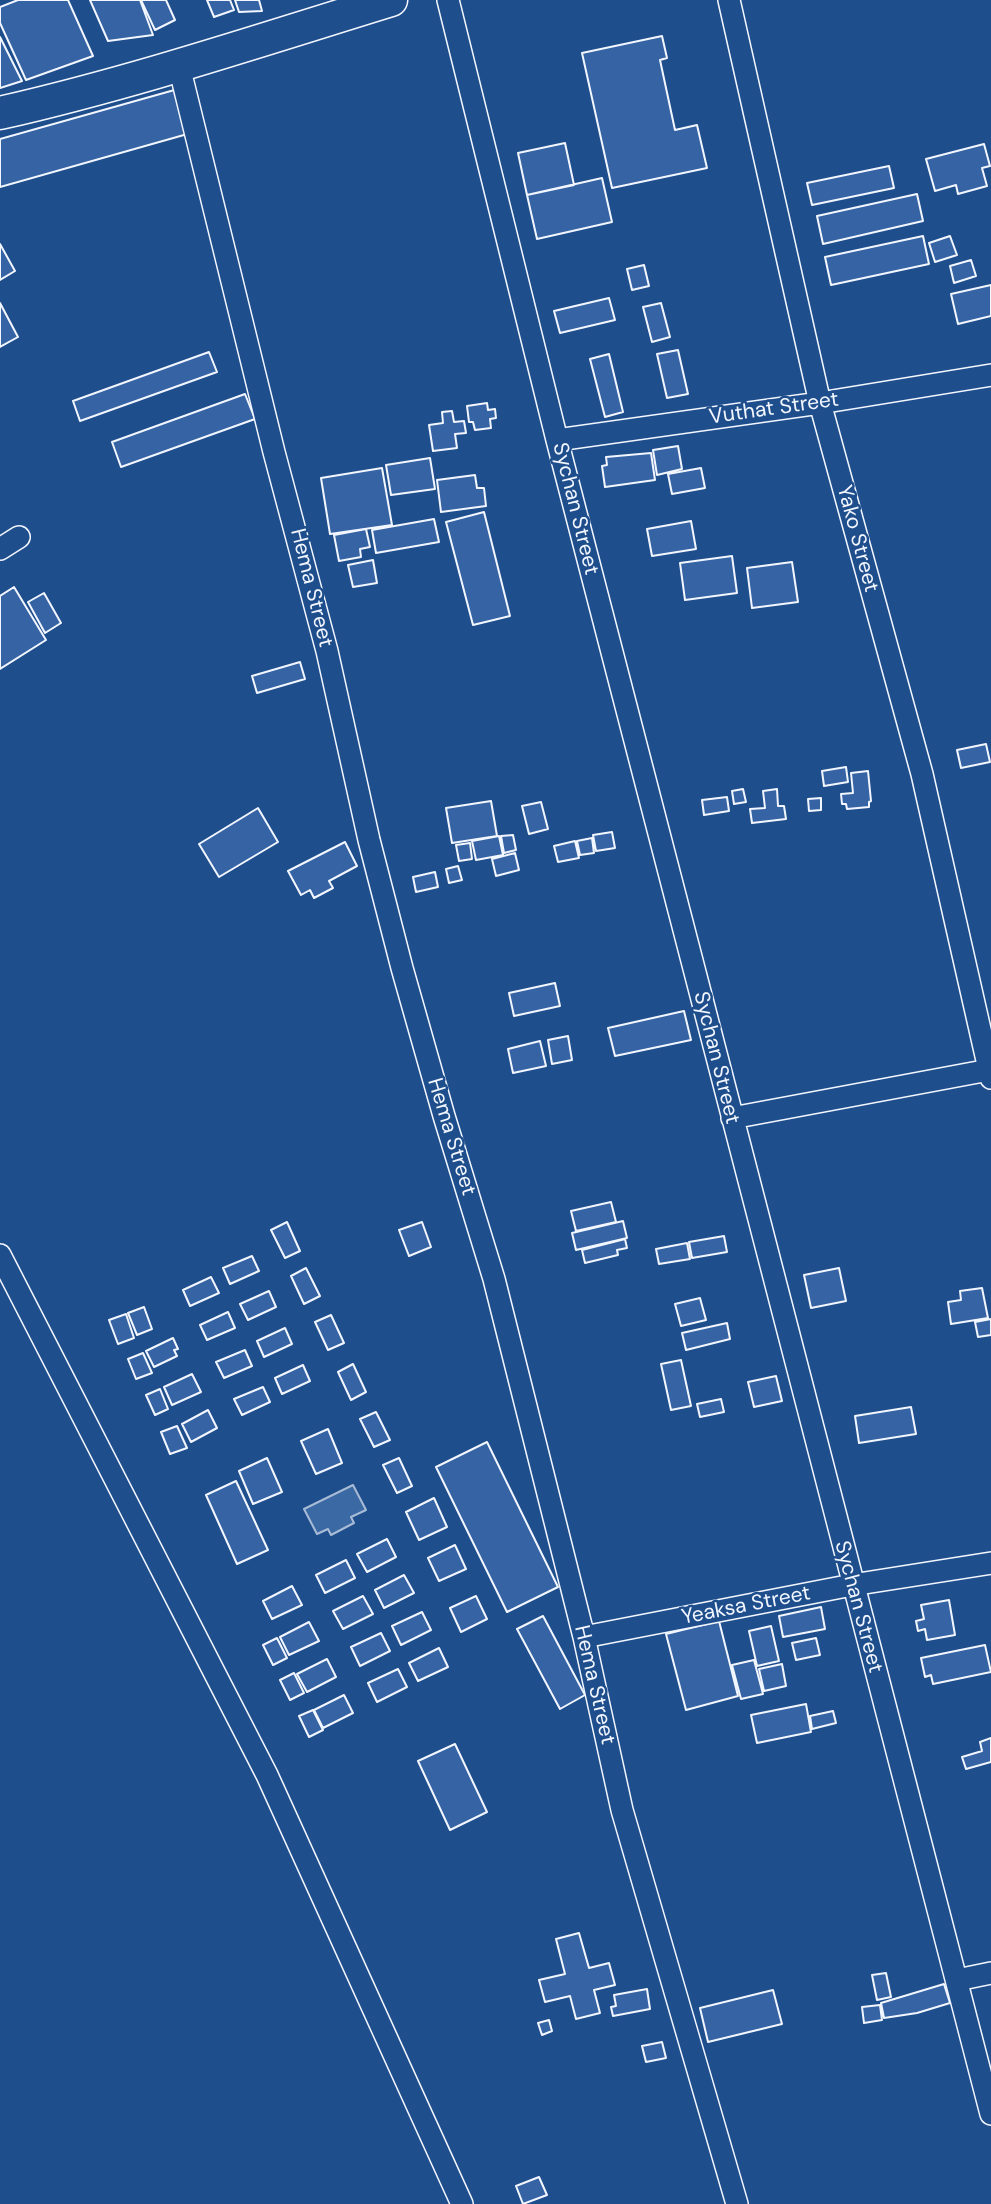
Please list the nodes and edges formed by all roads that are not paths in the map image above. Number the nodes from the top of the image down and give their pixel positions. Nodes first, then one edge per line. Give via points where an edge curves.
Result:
1 (391, 0) edge
2 (448, 0) edge
3 (729, 0) edge
4 (179, 66) junction
5 (0, 113) edge
6 (991, 375) edge
7 (820, 403) junction
8 (557, 440) junction
9 (19, 537) dead end
10 (0, 549) edge
11 (990, 1074) edge
12 (732, 1118) junction
13 (0, 1255) edge
14 (991, 1563) edge
15 (852, 1585) junction
16 (584, 1637) junction
17 (991, 1973) edge
18 (957, 1980) junction
19 (991, 2114) edge
20 (462, 2204) edge
21 (737, 2204) edge

1 - 4 highway
2 - 8 street, Sychan Street
3 - 7 street, Yako Street
4 - 5 highway
4 - 16 street, Hema Street via 327,651 369,840 494,1279
6 - 7 street, Vuthat Street
7 - 8 street, Vuthat Street
7 - 11 street, Yako Street via 922,774
8 - 12 street, Sychan Street
9 - 10 street
11 - 12 street
12 - 15 street, Sychan Street
13 - 20 street via 267,1775
14 - 15 street, Yeaksa Street
15 - 16 street, Yeaksa Street
15 - 18 street, Sychan Street
16 - 21 street, Hema Street via 622,1810
17 - 18 street
18 - 19 street, Sychan Street

